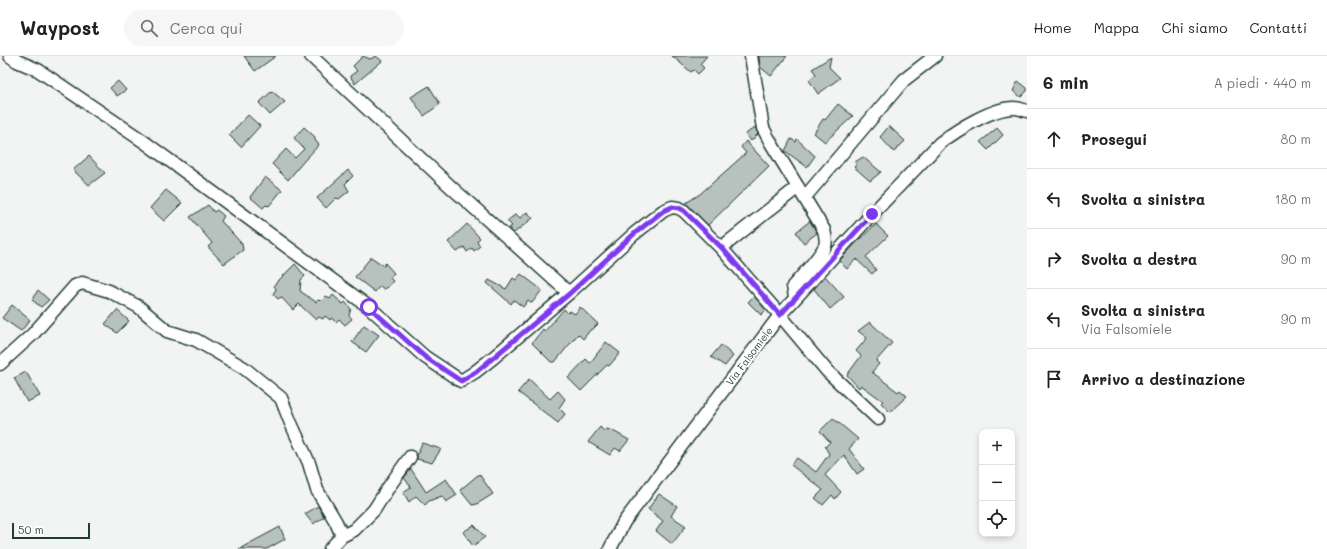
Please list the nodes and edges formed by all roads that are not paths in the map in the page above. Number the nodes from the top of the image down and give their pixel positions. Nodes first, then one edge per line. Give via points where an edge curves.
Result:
1 (10, 56) edge
2 (311, 56) edge
3 (751, 56) edge
4 (935, 56) edge
5 (1027, 111) edge
6 (802, 192) junction
7 (722, 248) junction
8 (569, 294) junction
9 (795, 297) junction
10 (780, 315) junction
11 (0, 364) edge
12 (878, 419) dead end
13 (410, 457) dead end
14 (342, 536) junction
15 (614, 547) edge
16 (330, 549) edge

1 - 8 street via 38,70 144,141 369,307 425,357 461,381 476,372
2 - 8 street
3 - 6 street via 763,128
4 - 6 street via 904,80
5 - 9 street, Via Falsomiele via 1015,108 989,114 964,126 940,143
6 - 7 street
6 - 9 street via 826,237 825,245 793,286
7 - 8 street via 684,211 672,207 634,234
7 - 10 street
9 - 10 street, Via Falsomiele
10 - 12 street via 827,371
10 - 15 street, Via Falsomiele via 624,522
11 - 14 street via 33,334 75,286 82,283 115,294 139,307 166,331 196,340 244,368 281,398 310,463 317,490
13 - 14 street via 374,510 354,530
14 - 16 street

